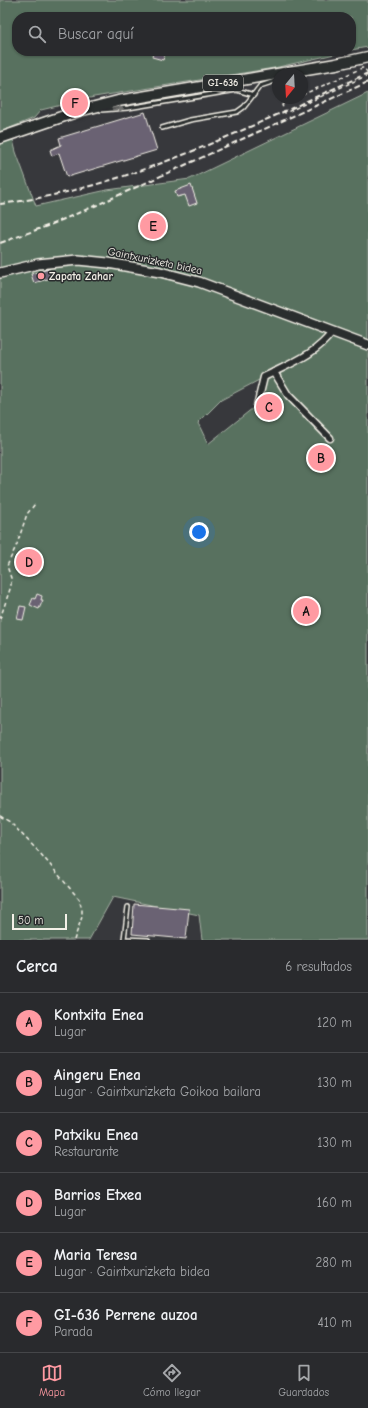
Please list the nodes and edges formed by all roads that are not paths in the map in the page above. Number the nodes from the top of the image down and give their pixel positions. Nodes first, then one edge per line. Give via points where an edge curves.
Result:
1 (368, 57) edge
2 (308, 69) edge
3 (272, 76) edge
4 (272, 82) edge
5 (254, 95) junction
6 (79, 111) junction
7 (162, 128) dead end
8 (0, 138) edge
9 (0, 273) edge
10 (332, 332) junction
11 (368, 345) edge
12 (274, 372) junction
13 (257, 406) dead end
14 (330, 438) dead end
15 (128, 907) dead end
16 (148, 940) edge

1 - 2 main road, GI-636
3 - 6 main road, GI-636 via 138,97
4 - 5 lane via 260,86
6 -> 5 lane via 128,108 237,90
5 - 7 lane via 237,112
6 - 8 main road, GI-636
9 - 10 main road, Gaintxurizketa bidea via 78,260 160,272 199,282
10 - 11 main road, Gaintxurizketa bidea
10 - 12 street via 314,351
12 - 13 street via 264,377
12 - 14 street via 288,395
15 - 16 lane via 124,939

